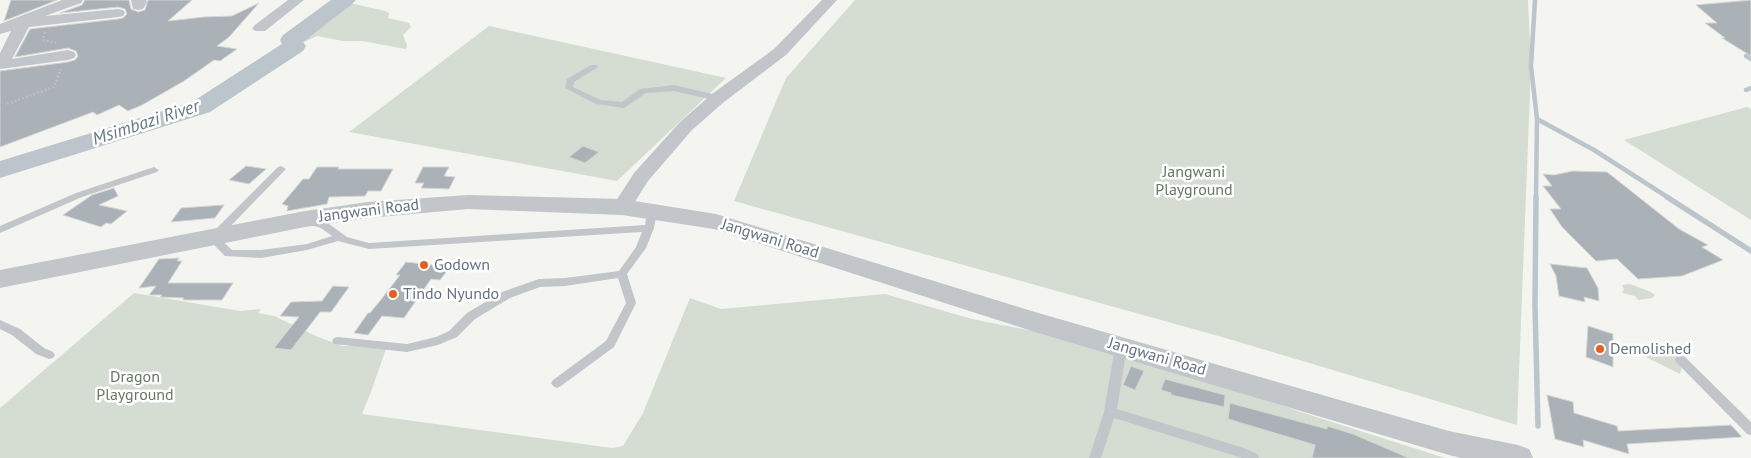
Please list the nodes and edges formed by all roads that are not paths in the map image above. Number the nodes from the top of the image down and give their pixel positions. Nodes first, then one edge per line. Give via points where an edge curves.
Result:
1 (76, 0) edge
2 (108, 0) edge
3 (297, 0) edge
4 (830, 0) edge
5 (116, 7) edge
6 (13, 26) edge
7 (260, 28) dead end
8 (68, 55) dead end
9 (594, 67) dead end
10 (718, 98) junction
11 (281, 168) dead end
12 (154, 170) dead end
13 (622, 207) junction
14 (305, 220) junction
15 (651, 220) junction
16 (0, 230) edge
17 (340, 237) junction
18 (213, 238) junction
19 (622, 274) junction
20 (0, 279) edge
21 (0, 324) edge
22 (338, 341) dead end
23 (1121, 346) junction
24 (49, 355) dead end
25 (1681, 360) dead end
26 (557, 383) dead end
27 (1110, 412) junction
28 (1751, 430) edge
29 (1095, 458) edge
30 (1253, 458) edge
31 (1518, 458) edge

1 - 6 street
2 - 5 street
3 - 7 street
4 - 10 street via 780,52
5 - 6 street
6 - 8 street via 21,27 2,60 2,66
9 - 10 lane via 570,81 569,88 599,102 624,105 643,91 674,88
10 - 13 street via 686,126 641,177
11 - 18 lane
12 - 16 lane via 79,195
13 - 14 street, Jangwani Road via 468,202 368,210
13 - 15 street, Jangwani Road
14 - 17 lane via 324,226
14 - 18 street, Jangwani Road
15 - 17 lane via 369,246
15 - 19 lane via 641,248
15 - 23 street, Jangwani Road via 716,222
17 - 18 lane via 307,247 261,254 229,253
18 - 20 street, Jangwani Road
19 - 22 lane via 539,283 506,295 472,316 454,334 438,341 408,348
19 - 26 lane via 631,303 610,344
21 - 24 lane
23 - 27 lane
23 - 31 street, Jangwani Road via 1440,440
25 - 28 lane
27 - 29 lane
27 - 30 lane

